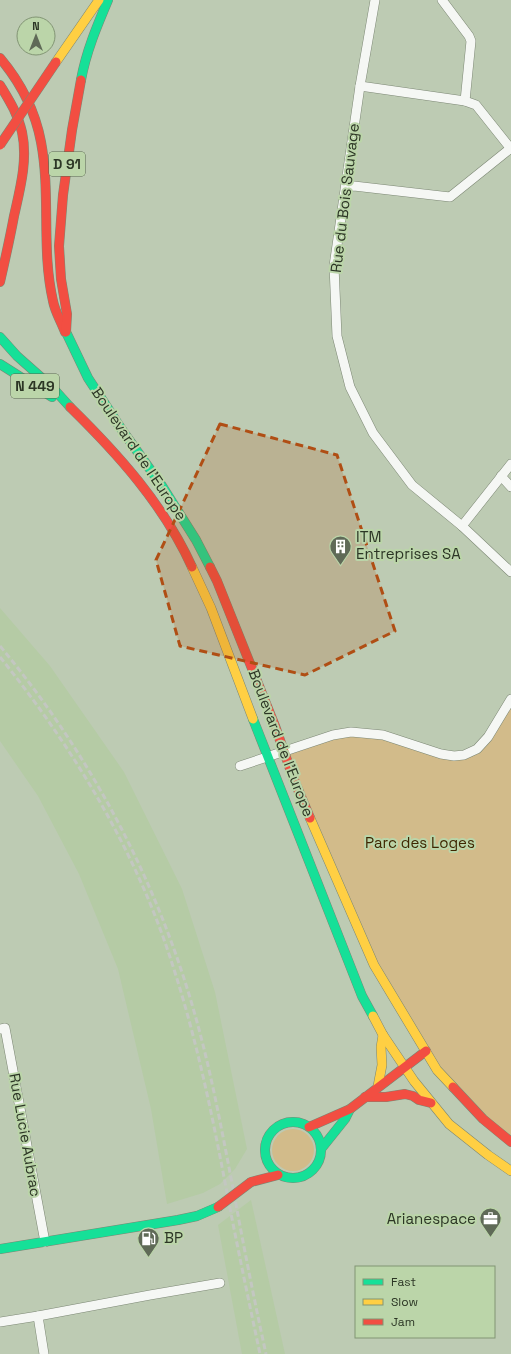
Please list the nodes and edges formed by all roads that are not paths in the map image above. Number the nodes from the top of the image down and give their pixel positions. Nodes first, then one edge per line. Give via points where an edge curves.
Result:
1 (99, 0) edge
2 (108, 0) edge
3 (374, 0) edge
4 (442, 0) edge
5 (0, 58) edge
6 (0, 85) edge
7 (360, 86) junction
8 (464, 102) junction
9 (0, 145) edge
10 (511, 149) edge
11 (346, 187) junction
12 (0, 282) edge
13 (66, 332) junction
14 (0, 337) edge
15 (0, 364) edge
16 (70, 407) junction
17 (511, 464) edge
18 (501, 476) junction
19 (511, 487) edge
20 (462, 526) junction
21 (511, 572) edge
22 (511, 699) edge
23 (284, 751) junction
24 (267, 757) junction
25 (240, 766) dead end
26 (3, 1029) edge
27 (383, 1035) junction
28 (426, 1051) junction
29 (405, 1068) junction
30 (378, 1086) junction
31 (365, 1097) junction
32 (431, 1103) junction
33 (350, 1109) junction
34 (309, 1127) junction
35 (511, 1142) edge
36 (321, 1149) junction
37 (266, 1160) junction
38 (511, 1171) edge
39 (278, 1175) junction
40 (251, 1182) junction
41 (45, 1242) junction
42 (0, 1249) edge
43 (220, 1283) dead end
44 (38, 1316) junction
45 (0, 1322) edge
46 (44, 1354) edge

1 - 9 main road, bridge
2 - 13 main road, D 91 via 84,64 62,194 59,246 67,314
3 - 7 street, Rue du Bois Sauvage
4 - 8 street via 471,41
5 - 13 main road, Boulevard de l'Europe via 24,92 39,134 43,155 46,248 51,295
6 - 12 main road via 17,112 25,153 22,182
7 - 8 street
7 - 11 street, Rue du Bois Sauvage
8 - 10 street via 476,105
10 - 11 street via 450,197
11 - 20 street, Rue du Bois Sauvage via 334,266 337,336 350,387 373,433 412,485
13 - 23 main road, Boulevard de l'Europe / D 91 via 103,403 162,486 207,561
14 - 16 main road via 6,347 51,385
15 - 16 main road, N 449
16 - 24 main road, Boulevard de l'Europe via 104,440 136,477 184,548 211,608
17 - 18 street
18 - 19 street
18 - 20 street
20 - 21 street, Rue du Bois Sauvage
22 - 23 street via 488,738 477,749 464,755 441,754 383,735 363,732 333,735
23 - 24 street
23 - 28 main road, Boulevard de l'Europe / D 91 via 374,965
24 - 25 street
24 - 27 main road, Boulevard de l'Europe via 362,996
26 - 41 street, Rue Lucie Aubrac
27 - 29 main road, Boulevard de l'Europe
27 - 30 main road
28 - 29 main road
28 - 35 main road, Boulevard de l'Europe / D 91 via 437,1070 458,1094
29 - 30 main road
29 - 32 main road, Boulevard de l'Europe
30 - 31 main road
31 - 32 main road via 404,1094
31 - 33 main road
32 - 38 main road, Boulevard de l'Europe via 449,1124
33 - 34 main road
33 - 36 main road
34 - 36 main road via 320,1140
34 - 37 main road via 292,1122 275,1128 265,1142
36 - 39 main road via 319,1162 304,1177 295,1179
37 - 39 main road
37 - 40 main road
39 - 40 main road
40 - 41 main road, bridge via 218,1207 197,1216
41 - 42 main road
43 - 44 street
44 - 45 street
44 - 46 street

